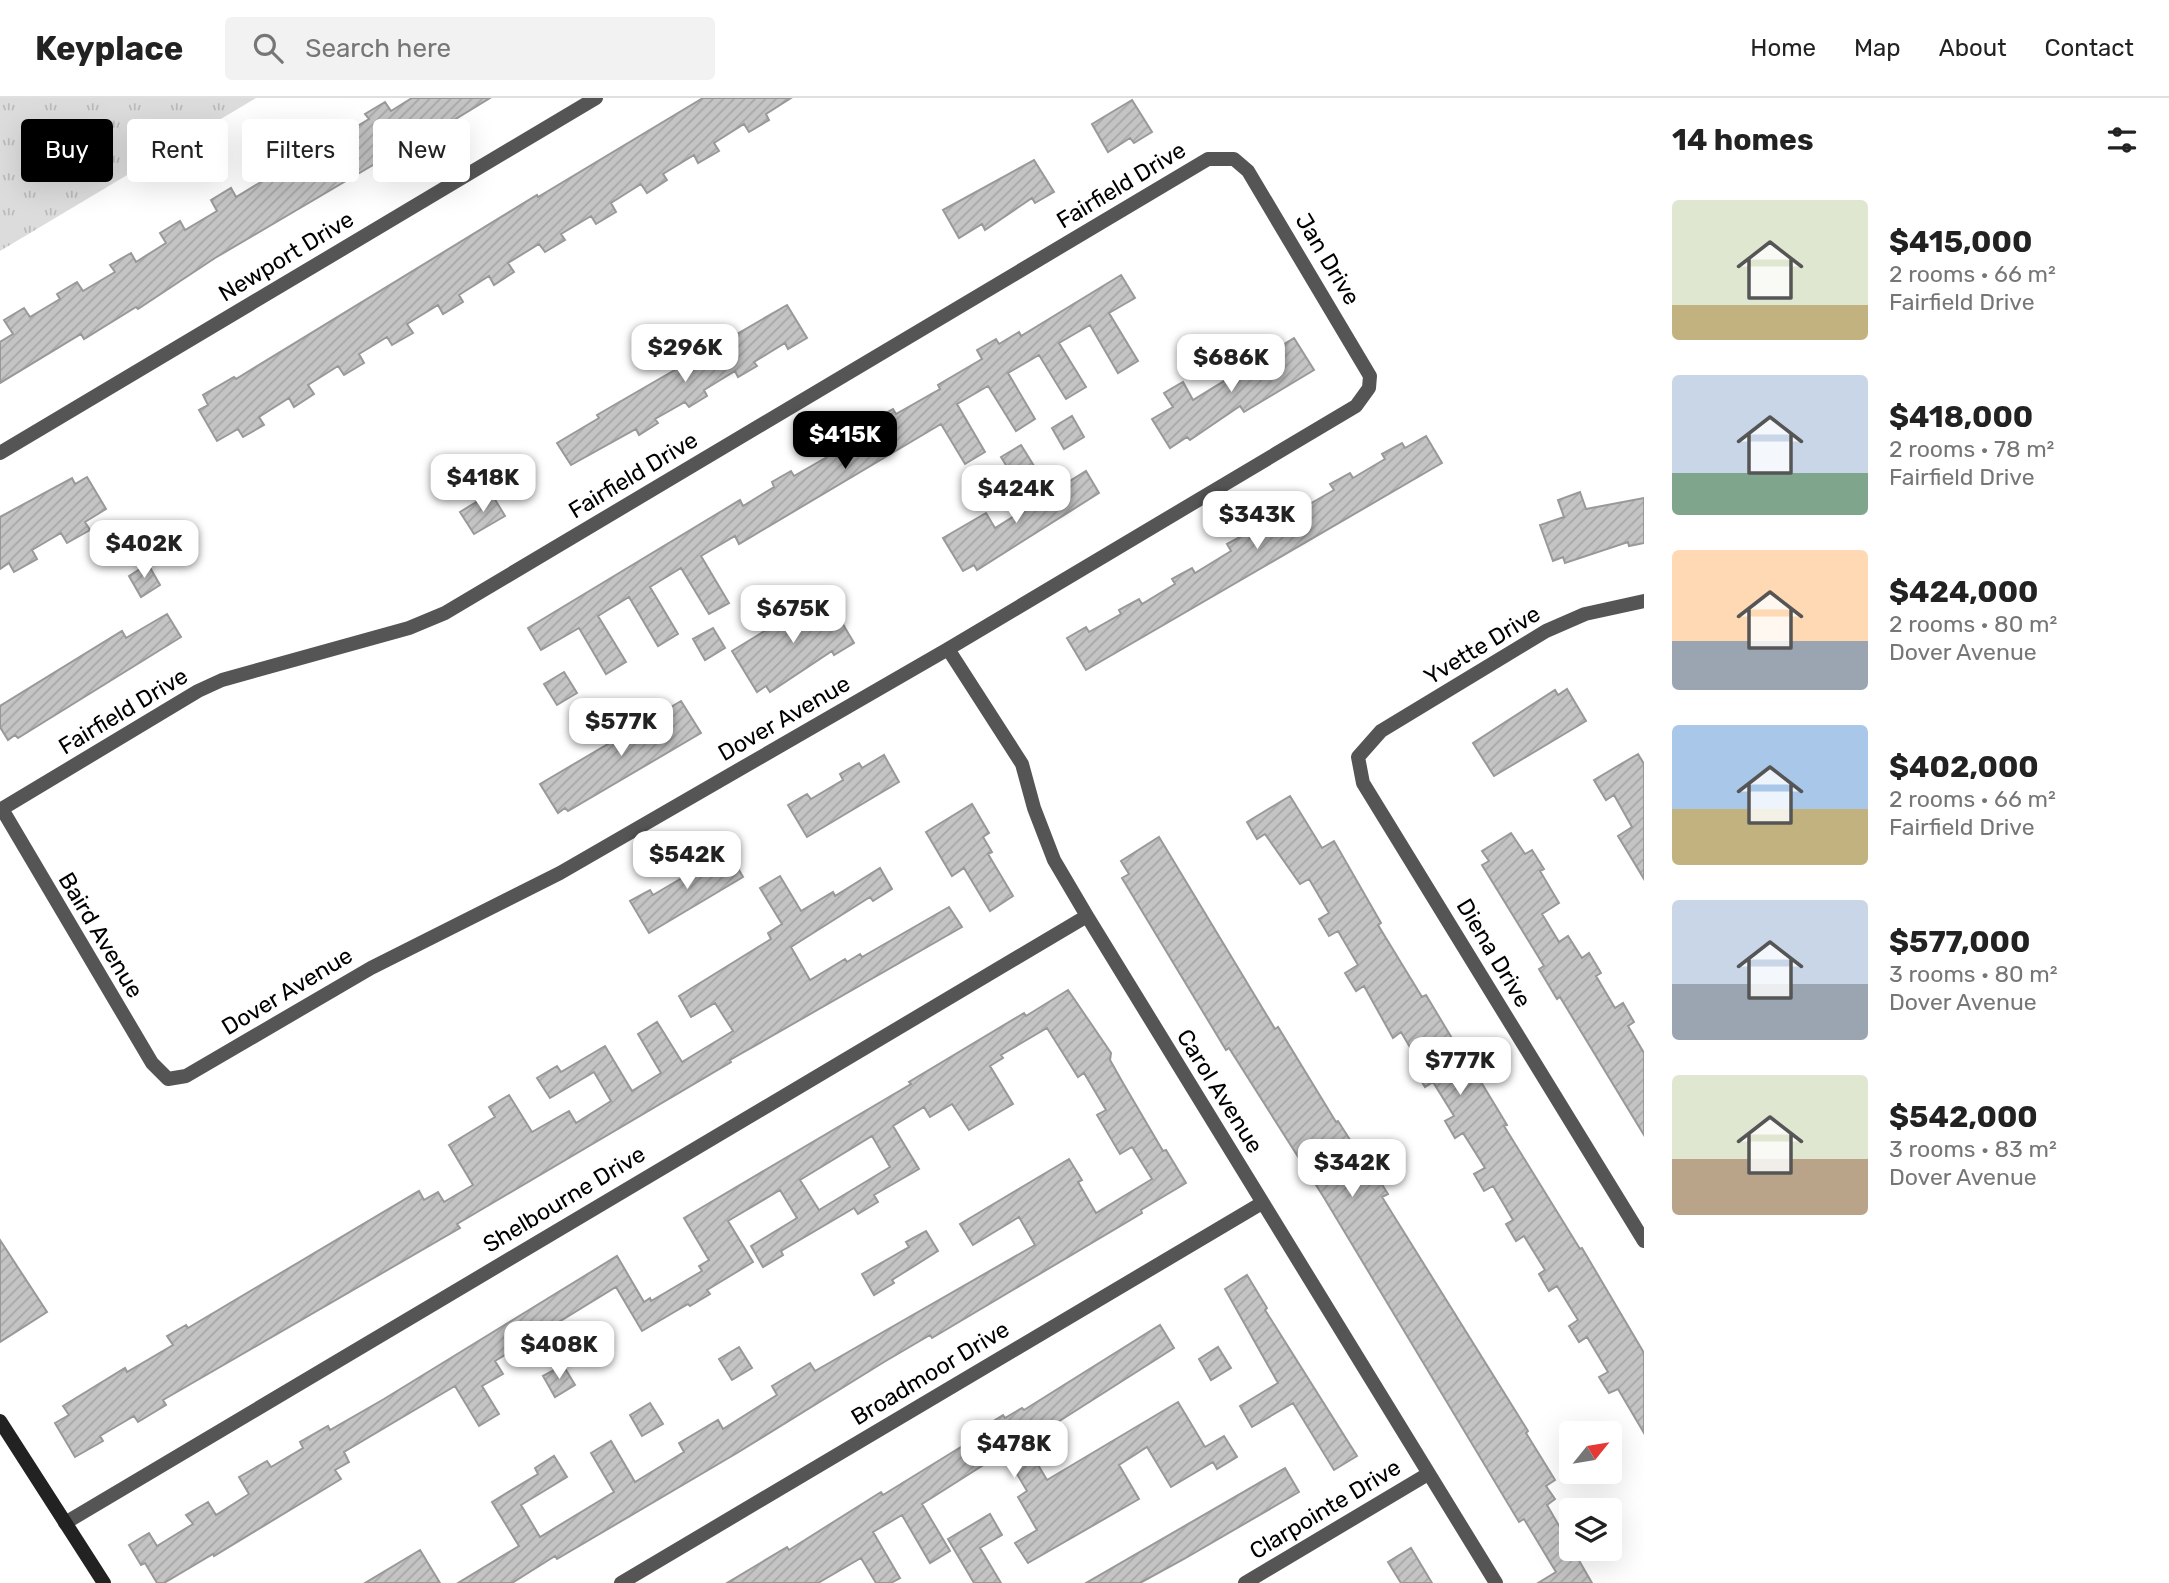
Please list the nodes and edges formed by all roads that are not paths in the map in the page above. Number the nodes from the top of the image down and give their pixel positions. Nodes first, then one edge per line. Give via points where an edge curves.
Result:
1 (596, 98) edge
2 (1234, 159) joint
3 (1369, 388) joint
4 (0, 453) edge
5 (1644, 601) edge
6 (948, 649) junction
7 (1358, 757) joint
8 (1, 810) edge
9 (1087, 916) junction
10 (168, 1079) joint
11 (1262, 1203) junction
12 (1644, 1241) edge
13 (0, 1421) edge
14 (1429, 1474) junction
15 (65, 1523) junction
16 (104, 1583) edge
17 (621, 1583) edge
18 (1245, 1583) edge
19 (1496, 1583) edge

1 - 4 street, Newport Drive
2 - 3 street, Jan Drive via 1248,171 1357,353 1370,376
2 - 8 street, Fairfield Drive via 1208,159 445,613 409,628 222,680
3 - 6 street, Dover Avenue via 1356,406
5 - 7 street, Yvette Drive via 1585,614 1546,631 1381,731
6 - 9 street, Carol Avenue via 1022,764 1054,860
6 - 10 street, Dover Avenue via 560,873 370,968 199,1070
7 - 12 street, Diena Drive via 1363,783
8 - 10 street, Baird Avenue via 103,985 152,1063
9 - 11 street, Carol Avenue
9 - 15 street, Shelbourne Drive
11 - 14 street, Carol Avenue
11 - 17 street, Broadmoor Drive
13 - 15 main road
14 - 18 street, Clarpointe Drive
14 - 19 street, Carol Avenue
15 - 16 main road

